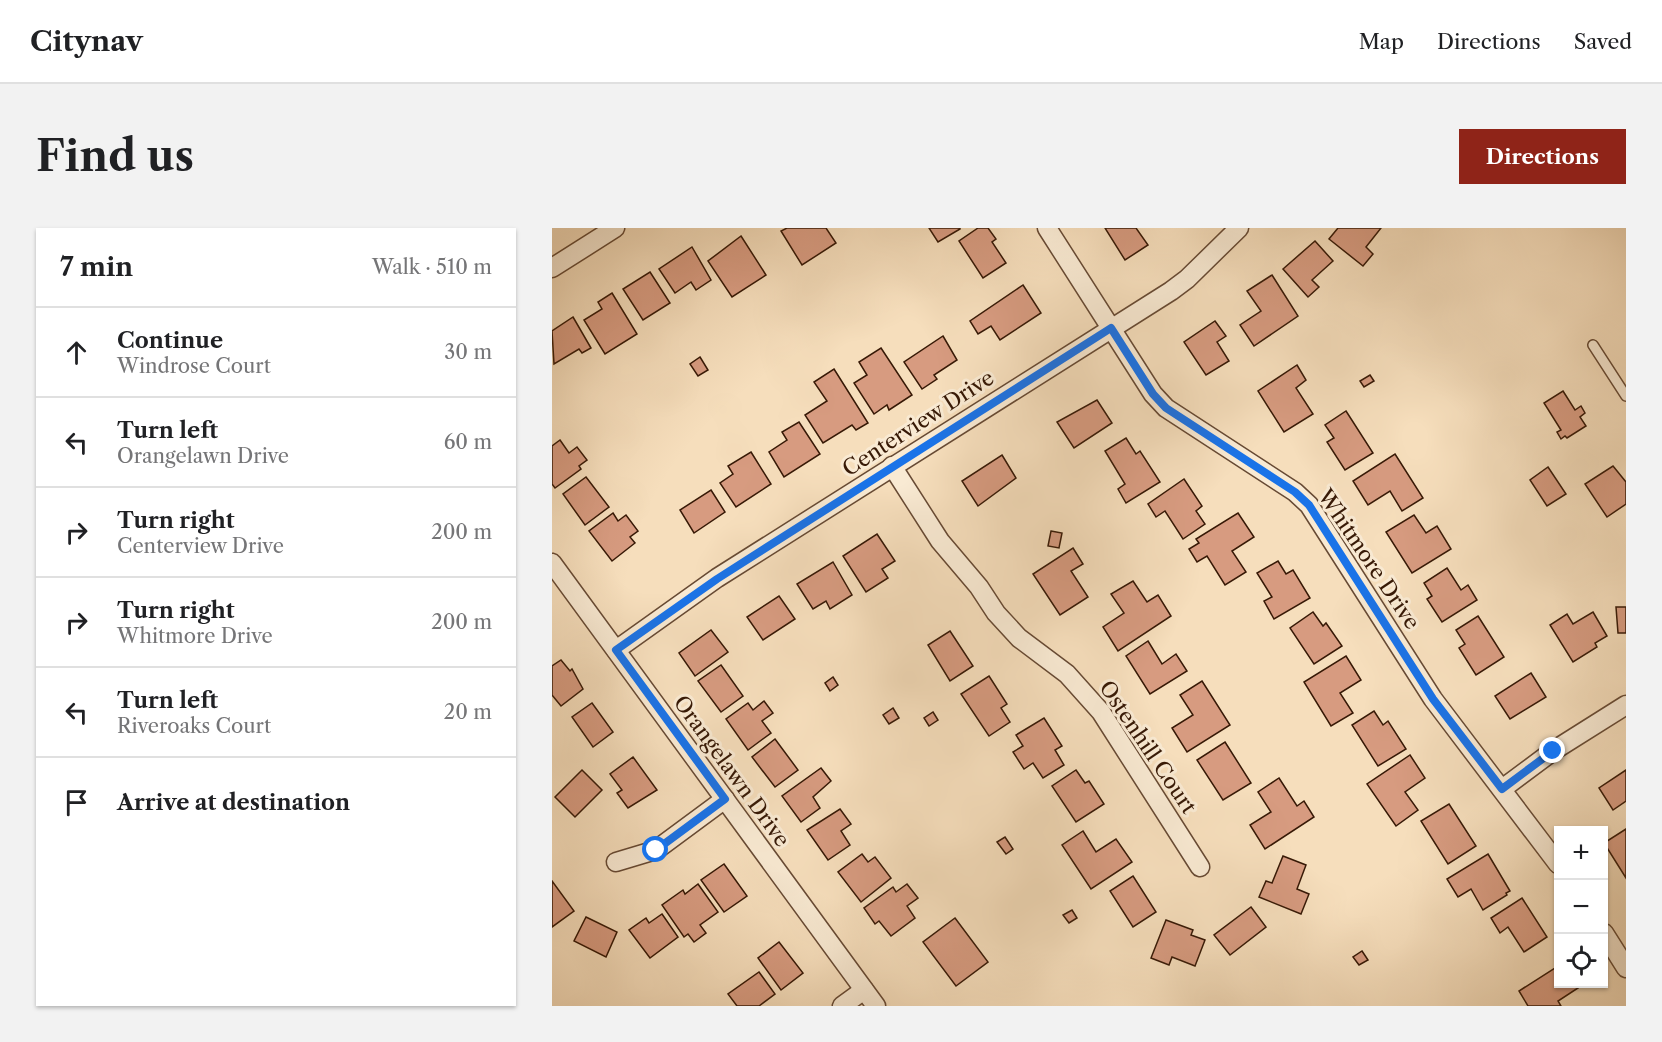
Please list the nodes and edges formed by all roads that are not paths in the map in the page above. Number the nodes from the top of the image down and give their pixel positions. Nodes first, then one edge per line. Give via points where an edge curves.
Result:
1 (615, 228) edge
2 (1047, 228) edge
3 (1239, 228) edge
4 (552, 268) edge
5 (1111, 328) junction
6 (1593, 345) dead end
7 (1626, 396) edge
8 (892, 466) junction
9 (552, 563) edge
10 (616, 650) junction
11 (1626, 705) edge
12 (1502, 789) junction
13 (725, 799) junction
14 (1554, 859) edge
15 (616, 862) dead end
16 (1200, 867) dead end
17 (1605, 934) edge
18 (1626, 968) edge
19 (864, 990) junction
20 (842, 1006) edge
21 (876, 1006) edge

1 - 4 street
2 - 5 street, Whitmore Drive
3 - 5 street, Centerview Drive via 1187,279
5 - 8 street, Centerview Drive
5 - 12 street, Whitmore Drive via 1166,408 1309,505 1433,699
6 - 7 lane
8 - 10 street, Centerview Drive via 717,579
8 - 16 street, Ostenhill Court via 940,541 996,613 1019,638 1067,674 1101,712
9 - 10 street, Orangelawn Drive
10 - 13 street, Orangelawn Drive
11 - 12 street
12 - 14 street, Whitmore Drive
13 - 15 street via 656,850
13 - 19 street, Orangelawn Drive
17 - 18 street
19 - 20 street
19 - 21 street, Orangelawn Drive

